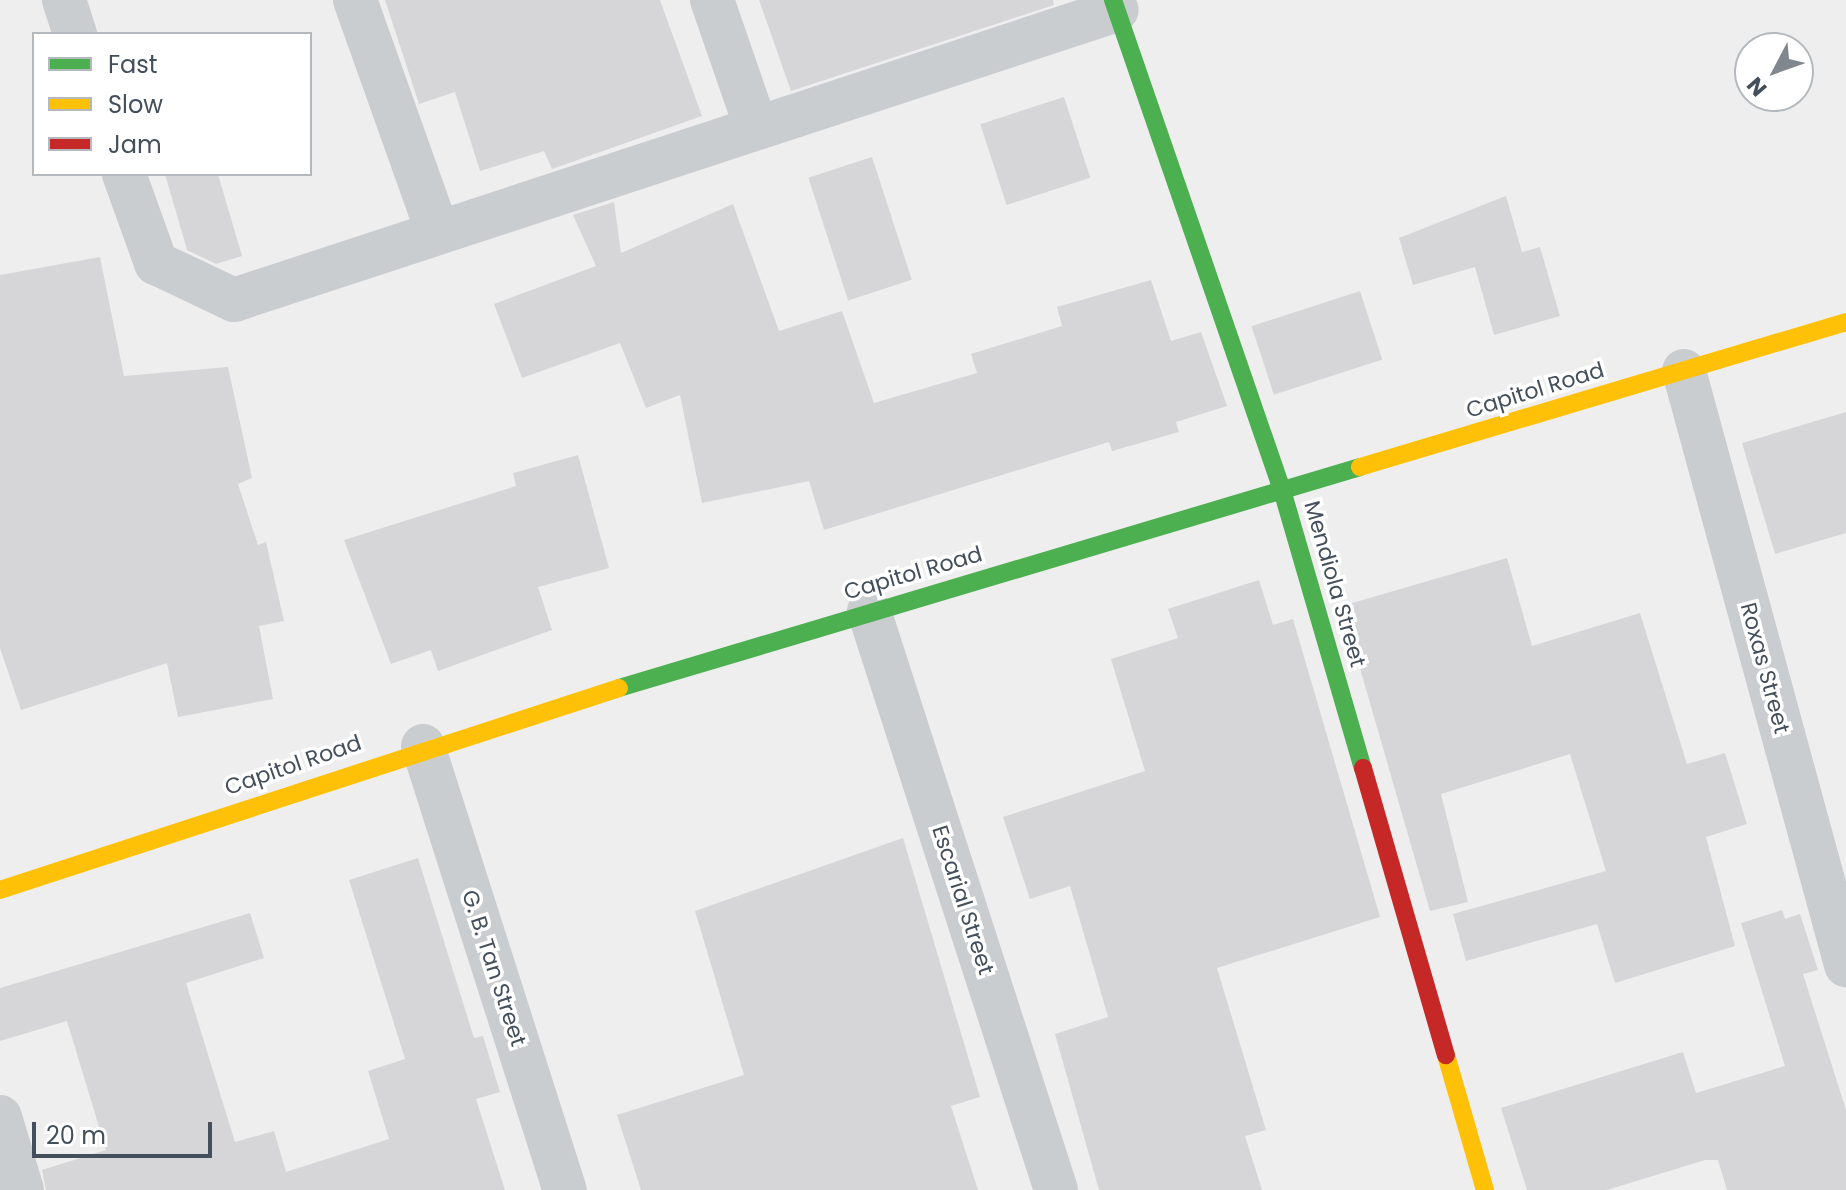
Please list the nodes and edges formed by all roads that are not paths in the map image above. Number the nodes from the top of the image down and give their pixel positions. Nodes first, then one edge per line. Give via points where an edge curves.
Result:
1 (64, 0) edge
2 (355, 0) edge
3 (712, 0) edge
4 (1115, 5) edge
5 (74, 32) edge
6 (756, 127) junction
7 (125, 176) edge
8 (438, 233) junction
9 (1846, 322) edge
10 (1684, 371) junction
11 (1282, 490) junction
12 (869, 611) junction
13 (423, 746) junction
14 (0, 890) edge
15 (1846, 965) edge
16 (0, 1117) edge
17 (22, 1190) edge
18 (565, 1190) edge
19 (1056, 1190) edge
20 (1485, 1190) edge

1 - 5 street
2 - 8 street
3 - 6 street
4 - 6 street
4 - 11 street, Mendiola Street
6 - 8 street
7 - 8 street via 156,263 234,300
9 - 10 street, Capitol Road
10 - 11 street, Capitol Road
10 - 15 street, Roxas Street
11 - 12 street, Capitol Road
11 - 20 street, Mendiola Street
12 - 13 street, Capitol Road
12 - 19 street, Escarial Street
13 - 14 street, Capitol Road
13 - 18 street, G. B. Tan Street
16 - 17 street

